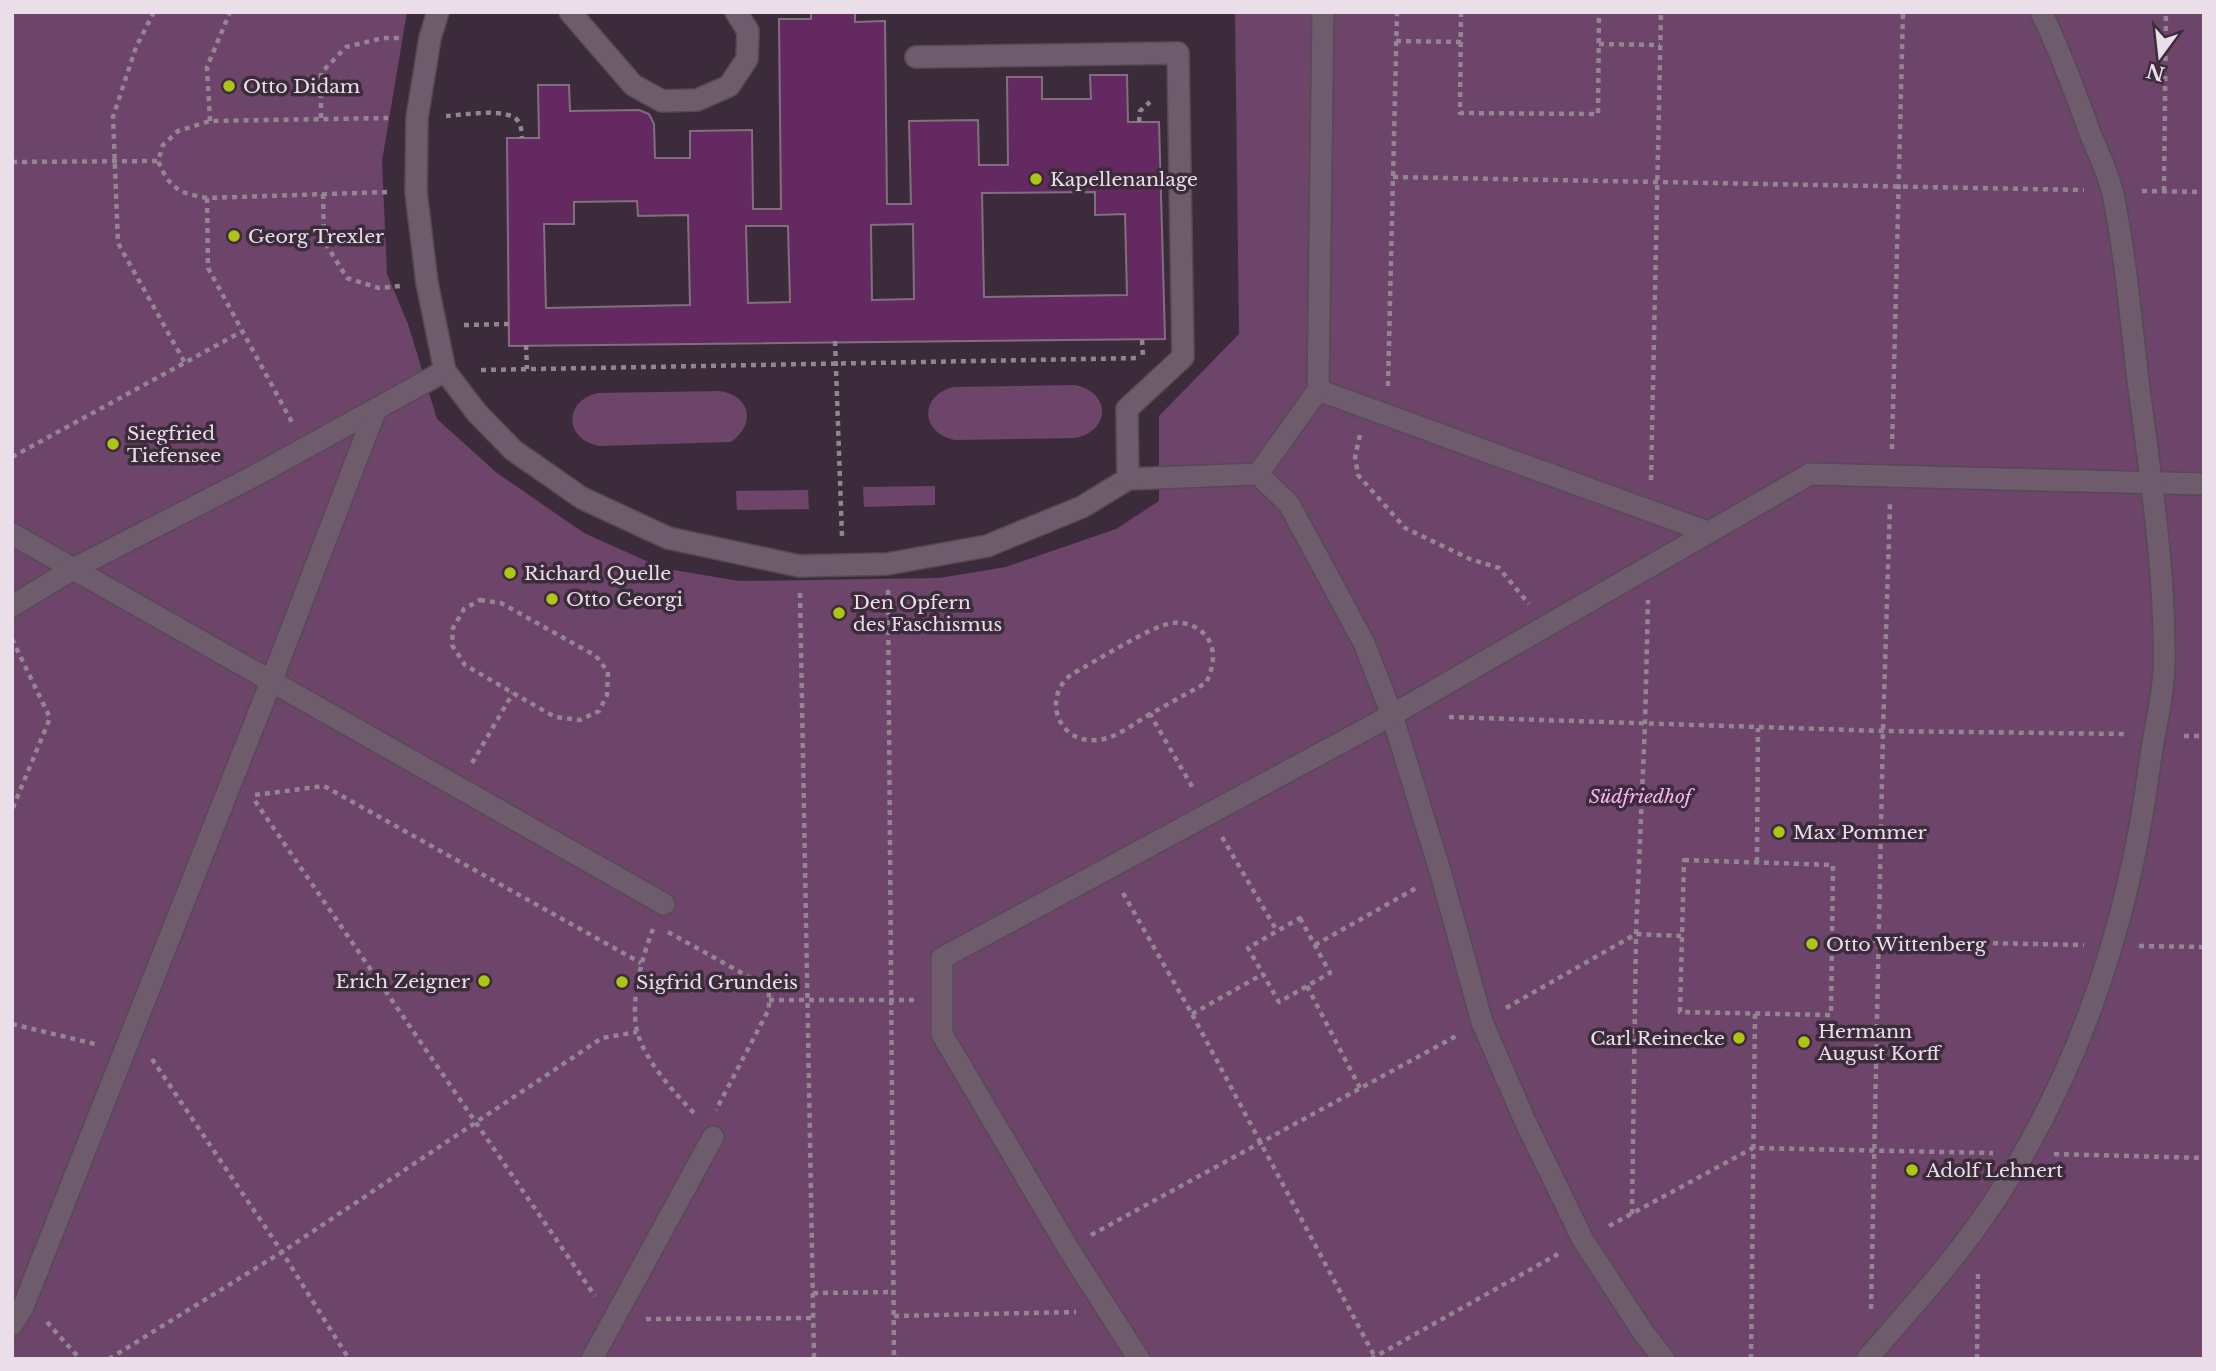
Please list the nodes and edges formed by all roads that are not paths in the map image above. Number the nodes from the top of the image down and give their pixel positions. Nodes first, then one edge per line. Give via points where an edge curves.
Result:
1 (438, 12) edge
2 (570, 12) edge
3 (736, 12) edge
4 (1323, 12) edge
5 (2041, 12) edge
6 (916, 57) dead end
7 (446, 371) junction
8 (1318, 390) junction
9 (376, 410) junction
10 (1258, 474) junction
11 (1128, 479) junction
12 (2152, 484) junction
13 (2204, 484) edge
14 (1707, 532) junction
15 (12, 534) edge
16 (73, 569) junction
17 (12, 606) edge
18 (271, 682) junction
19 (1392, 715) junction
20 (664, 904) road end
21 (711, 1130) road end
22 (18, 1316) edge
23 (1868, 1357) edge
24 (593, 1359) edge
25 (1139, 1359) edge
26 (1664, 1359) edge

1 - 7 lane via 417,118 416,192 427,283
2 - 3 lane via 633,85 662,101 697,100 729,86 747,59 748,31
4 - 8 lane
5 - 12 lane via 2112,190
6 - 11 lane via 1178,53 1183,357 1127,409
7 - 9 lane
7 - 11 lane via 477,413 513,450 582,498 668,538 799,566 887,564 987,545 1082,507
8 - 10 lane
8 - 14 lane
9 - 16 lane
9 - 18 lane
10 - 11 lane
10 - 19 lane via 1289,504 1364,643
12 - 13 lane
12 - 14 lane via 1810,474
12 - 23 lane via 2164,672 2143,817 2112,945 2060,1085 2023,1153 1979,1224
14 - 19 lane
15 - 16 lane
16 - 17 lane
16 - 18 lane
18 - 20 lane
18 - 22 lane
19 - 25 lane via 942,958 942,1034
19 - 26 lane via 1482,1022 1583,1240
21 - 24 lane

